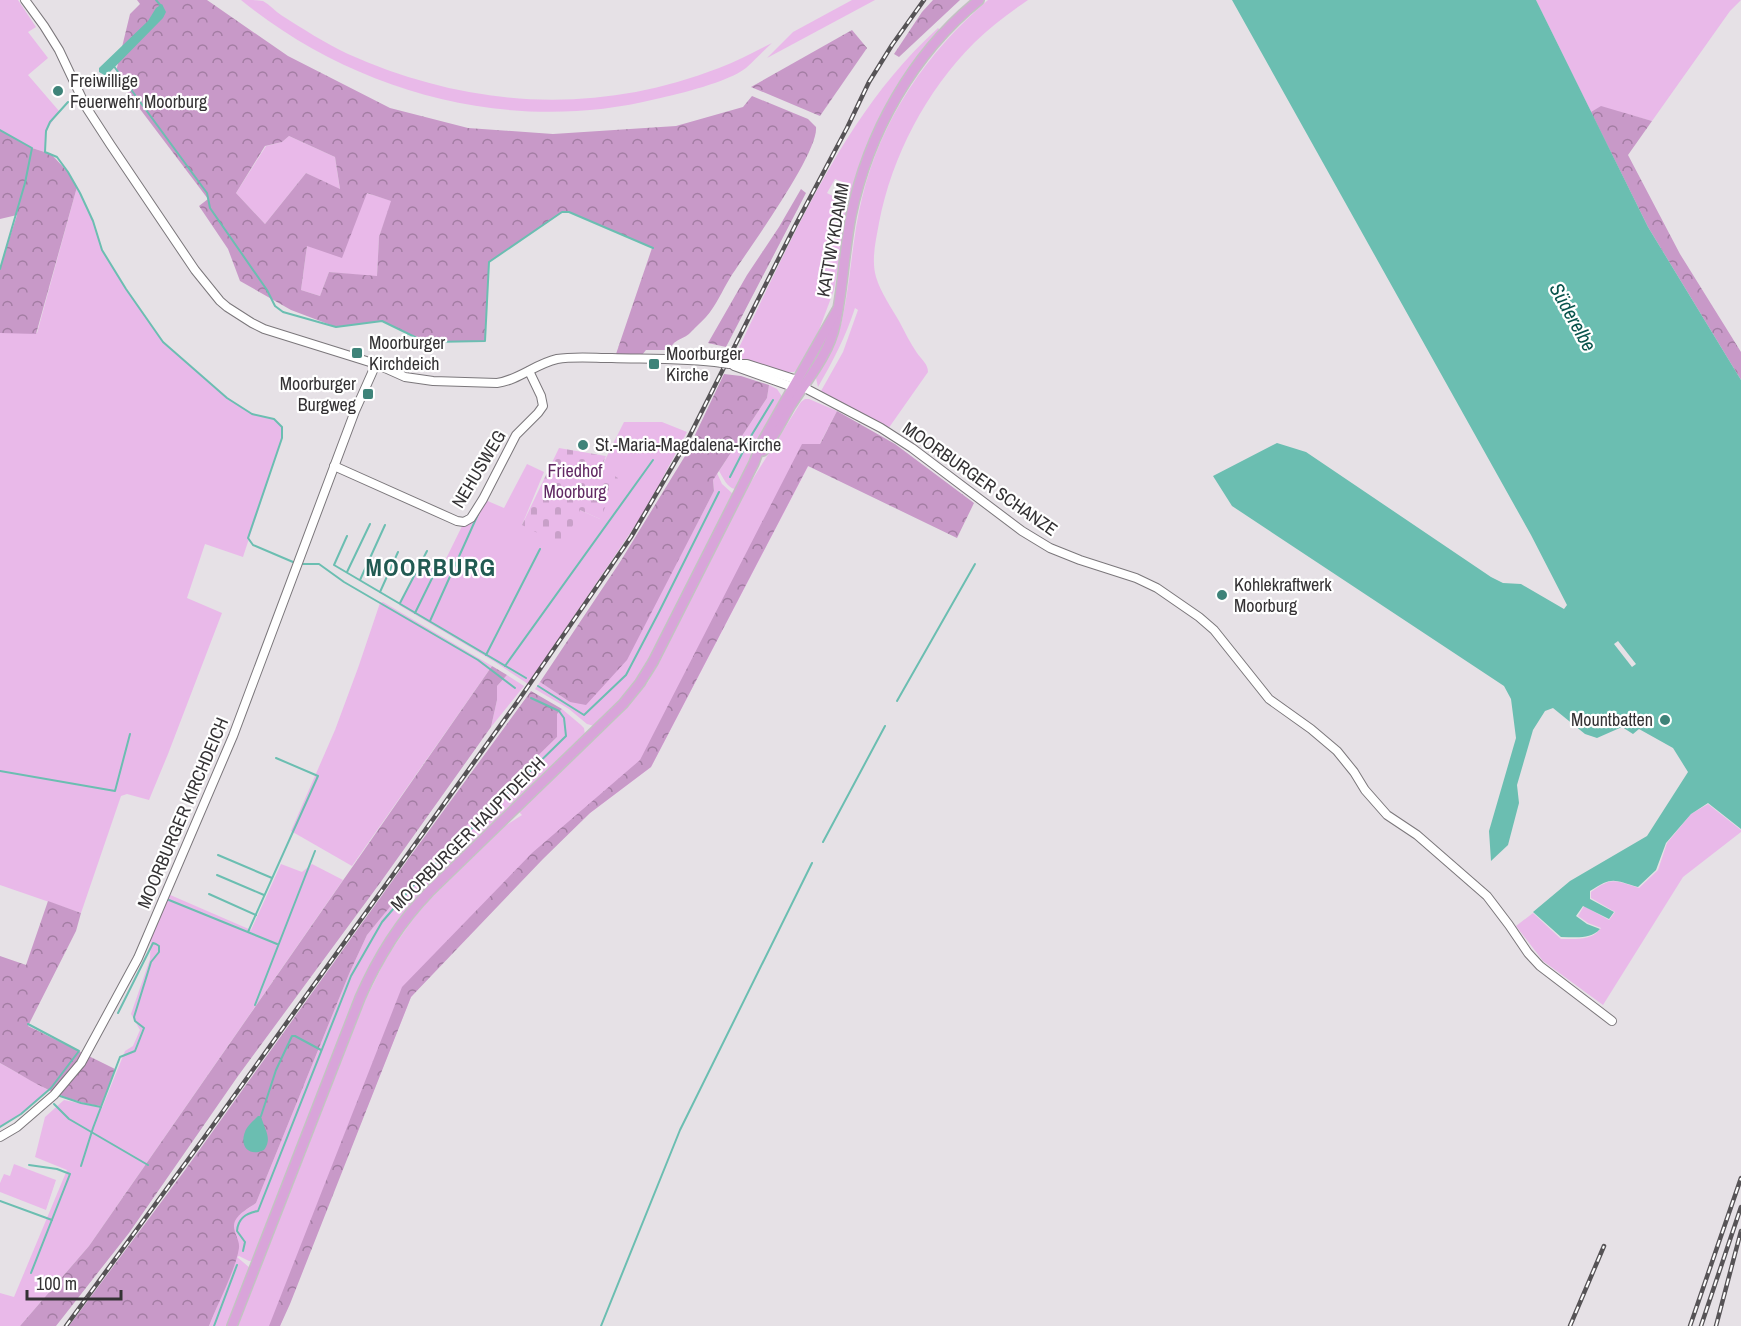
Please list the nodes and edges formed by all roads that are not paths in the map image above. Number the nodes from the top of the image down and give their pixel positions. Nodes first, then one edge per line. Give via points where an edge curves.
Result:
1 (25, 0) edge
2 (980, 0) edge
3 (376, 364) junction
4 (529, 371) junction
5 (798, 385) junction
6 (334, 466) junction
7 (1612, 1021) dead end
8 (0, 1137) edge
9 (232, 1326) edge

1 - 3 street, MOORBURGER SCHANZE via 59,50 86,107 220,301 264,329
2 - 5 main road, KATTWYKDAMM via 920,62 877,135 854,203 835,326
3 - 4 street, MOORBURGER SCHANZE via 405,377 457,382 497,383
3 - 6 street, MOORBURGER KIRCHDEICH
4 - 5 street, MOORBURGER SCHANZE via 545,362 566,358 663,359 726,363
4 - 6 street, NEHUSWEG via 543,406 516,435 483,499 464,522
5 - 7 street, MOORBURGER SCHANZE via 912,448 1044,544 1072,558 1136,578 1199,617 1269,699 1337,751 1387,815 1417,835 1487,896 1540,966
5 - 9 main road, MOORBURGER HAUPTDEICH via 761,444 635,690 429,892 384,950 360,998
6 - 8 street, MOORBURGER KIRCHDEICH via 233,736 138,958 81,1063 54,1095

